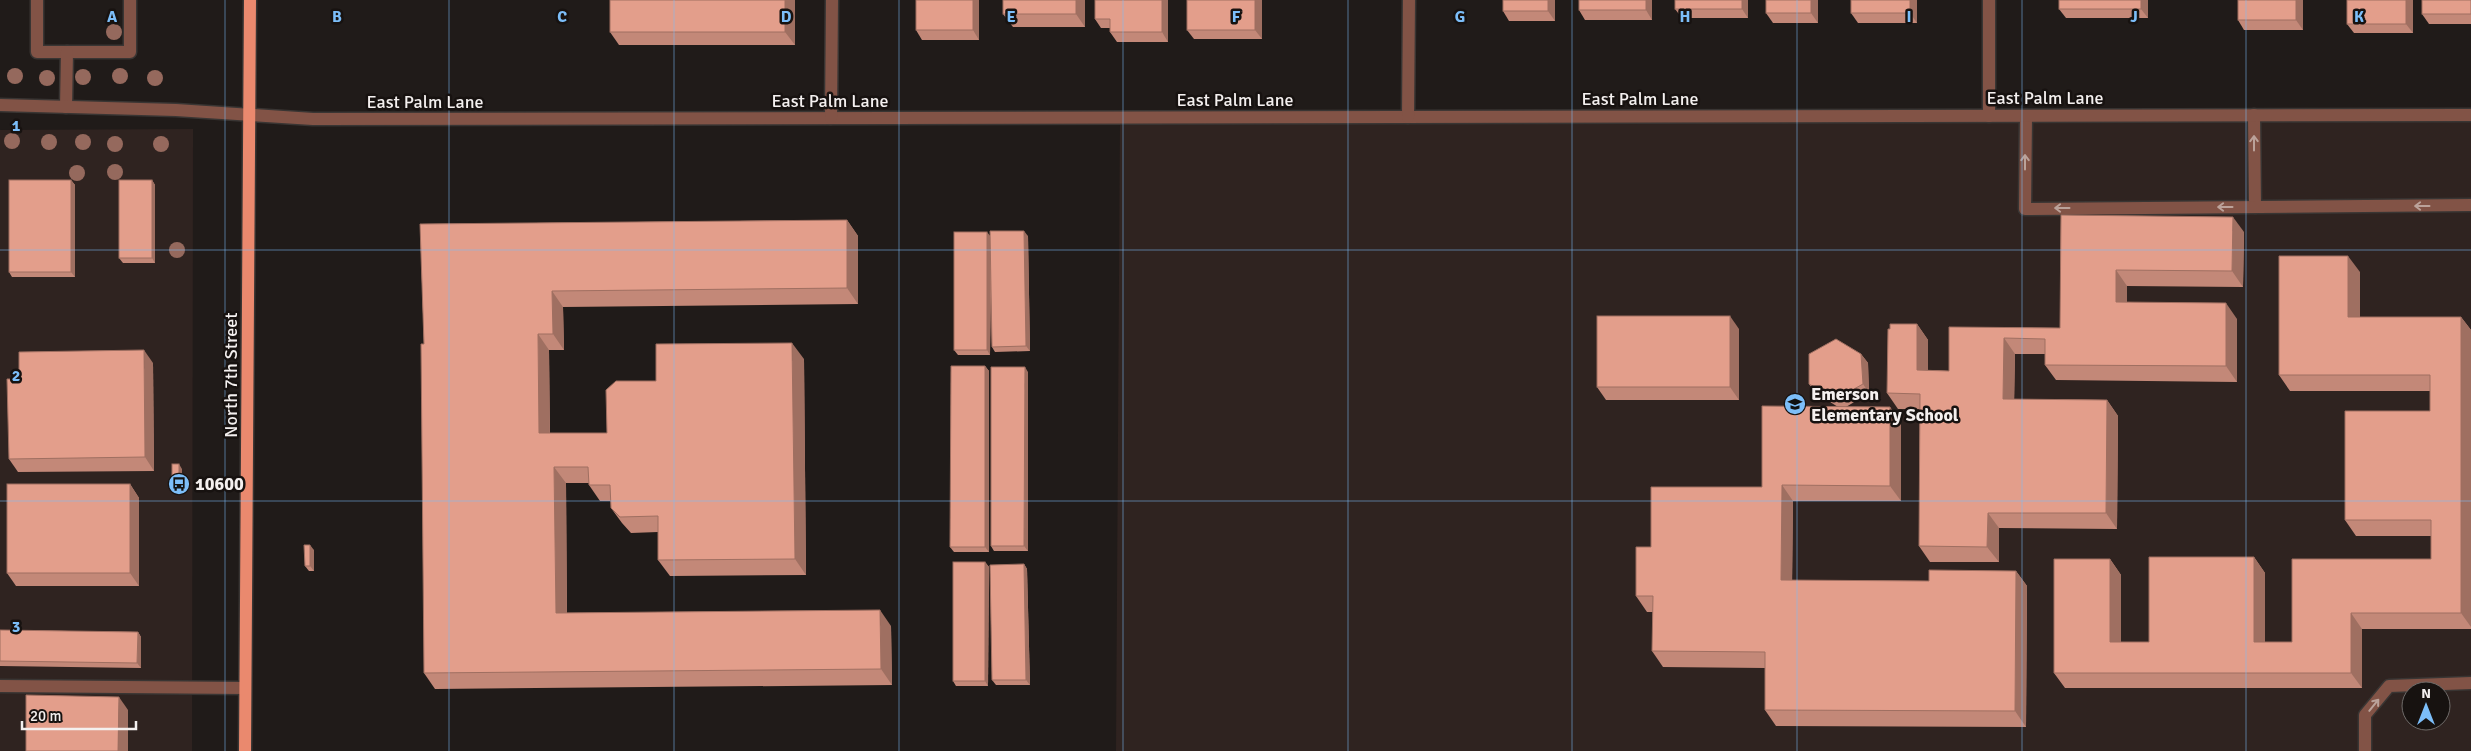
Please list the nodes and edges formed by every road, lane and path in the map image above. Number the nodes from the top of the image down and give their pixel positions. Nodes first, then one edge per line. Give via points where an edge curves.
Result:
1 (37, 0) edge
2 (130, 0) edge
3 (250, 0) edge
4 (832, 0) edge
5 (1409, 0) edge
6 (1989, 0) edge
7 (67, 52) junction
8 (0, 106) edge
9 (66, 107) junction
10 (2254, 115) junction
11 (2471, 115) edge
12 (1989, 116) junction
13 (2026, 116) junction
14 (250, 117) junction
15 (1408, 117) junction
16 (830, 118) junction
17 (2471, 205) edge
18 (2255, 207) junction
19 (2471, 683) edge
20 (0, 686) edge
21 (245, 688) junction
22 (245, 751) edge
23 (2365, 751) edge

1 - 7 street via 37,52
2 - 7 street via 130,52
3 - 14 main road, North 7th Street
4 - 16 street
5 - 15 street
6 - 12 street
7 - 9 street
8 - 9 street, East Palm Lane
9 - 14 street, East Palm Lane via 176,110
10 - 11 street, East Palm Lane
10 - 13 street, East Palm Lane
18 -> 10 street
12 - 13 street, East Palm Lane
12 - 15 street, East Palm Lane
18 -> 13 street via 2025,208
14 - 16 street, East Palm Lane
14 - 21 main road, North 7th Street
15 - 16 street, East Palm Lane
17 -> 18 street
23 -> 19 street via 2365,716 2389,686
20 - 21 street
21 - 22 main road, North 7th Street

